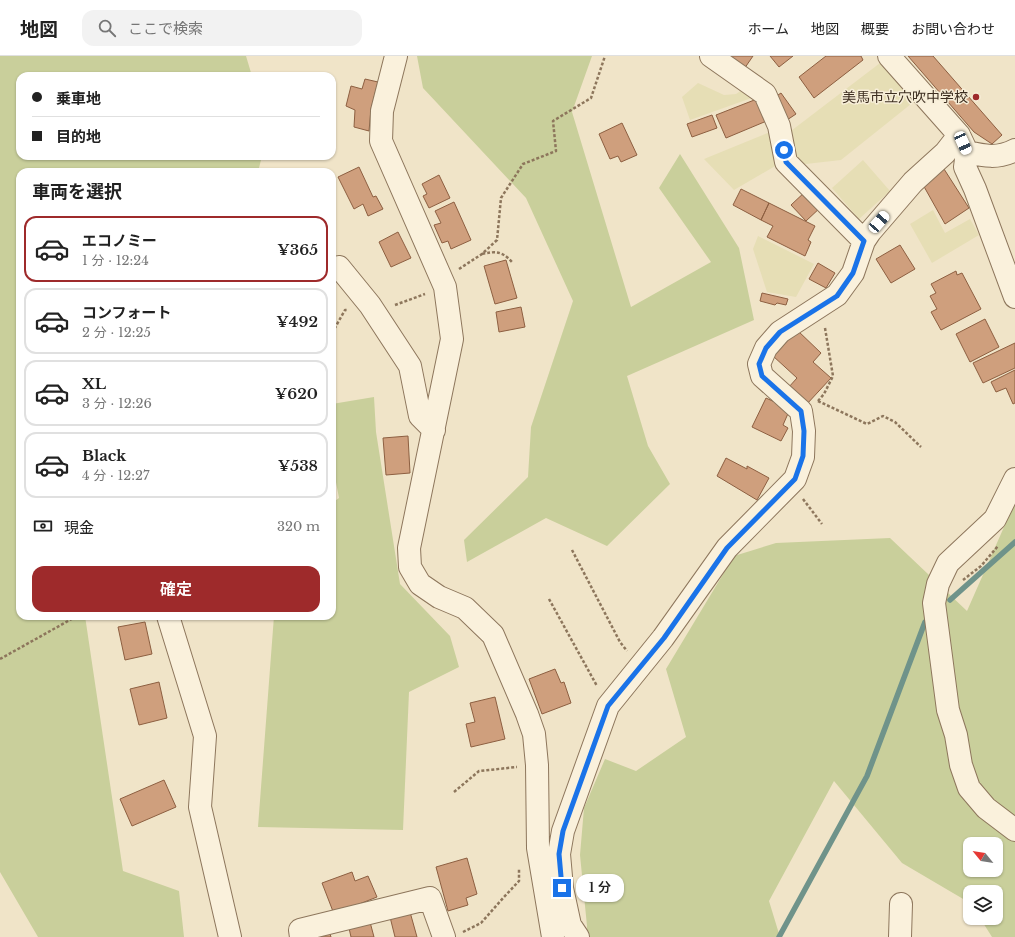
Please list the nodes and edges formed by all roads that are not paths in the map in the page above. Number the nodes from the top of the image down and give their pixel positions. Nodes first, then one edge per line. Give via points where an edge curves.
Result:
1 (396, 56) edge
2 (711, 56) edge
3 (890, 56) edge
4 (963, 143) junction
5 (1015, 150) edge
6 (864, 241) junction
7 (339, 267) dead end
8 (1014, 292) edge
9 (434, 430) junction
10 (1015, 479) edge
11 (169, 620) edge
12 (1015, 830) edge
13 (902, 904) dead end
14 (452, 935) edge
15 (230, 937) edge
16 (302, 937) edge
17 (553, 937) edge
18 (578, 937) edge
19 (900, 937) edge

1 - 9 street via 382,111 381,141 443,284 452,339
2 - 6 street via 765,94 779,126 786,162
3 - 4 street
4 - 5 street via 987,157
4 - 6 street via 945,153 913,182
4 - 8 street via 965,166
6 - 18 street via 853,273 837,296 780,332 766,348 759,364 762,376 801,411 804,431 803,456 795,479 727,548 640,668 608,706 563,831 559,854 562,888 570,925
7 - 9 street via 372,309 410,366 420,416
9 - 17 street via 409,548 410,567 420,584 438,597 465,608 494,635 527,714 534,734 538,848
10 - 12 street via 995,519 948,563 938,584 934,603 948,710 969,788 986,808
11 - 15 street via 205,736 200,807
13 - 19 street
14 - 16 street via 430,898 300,930

